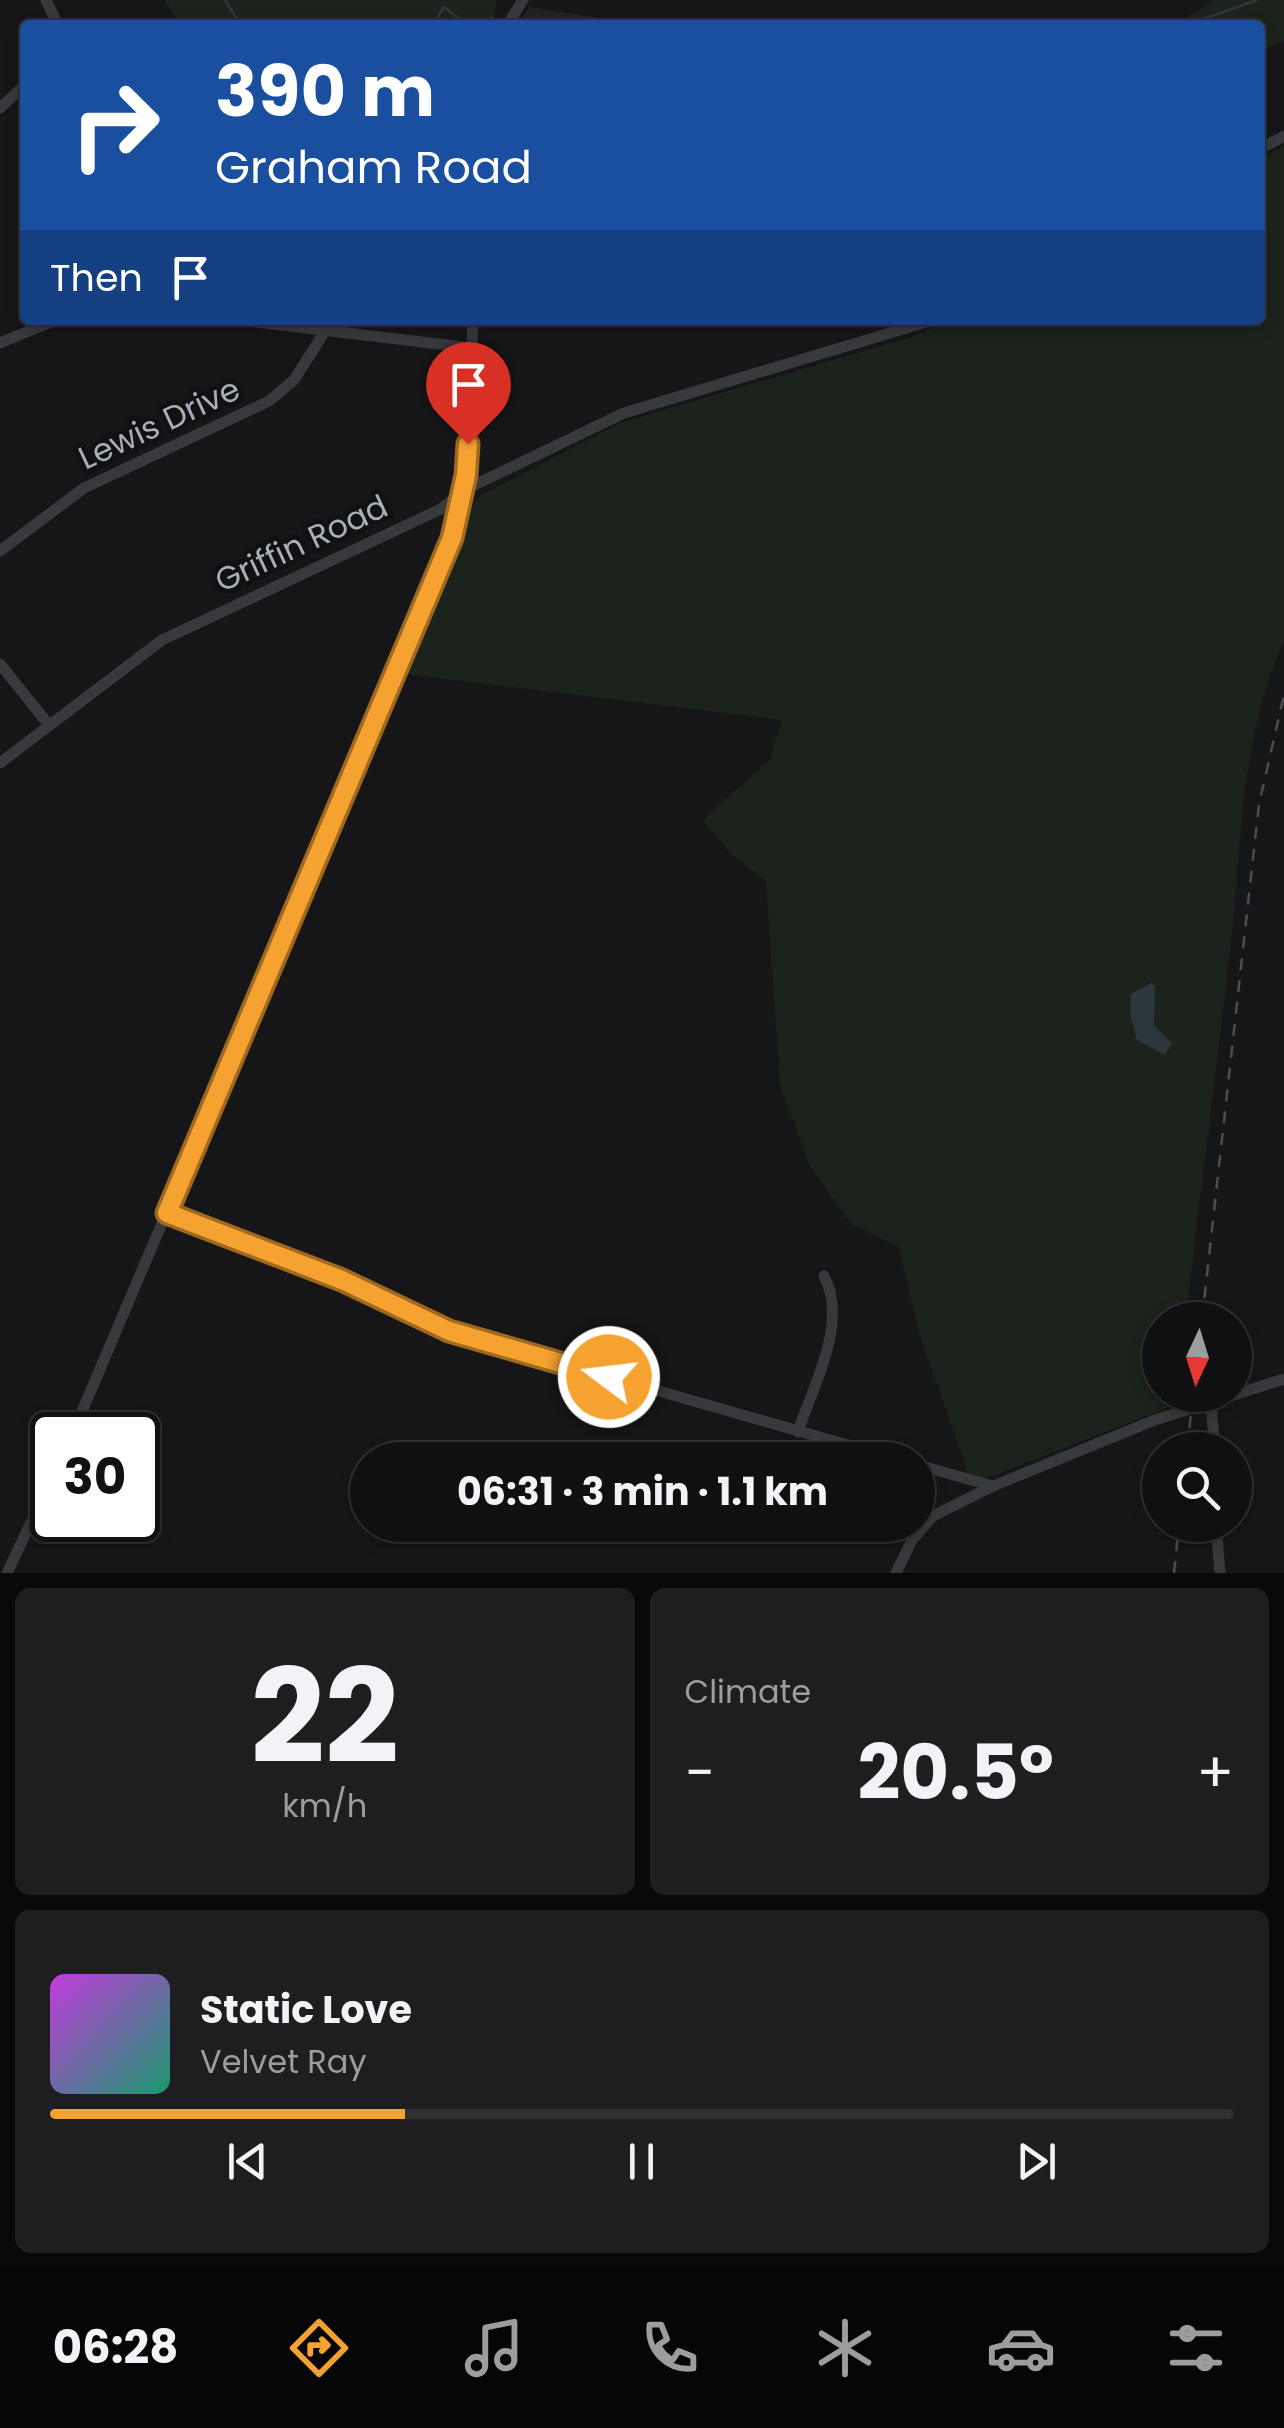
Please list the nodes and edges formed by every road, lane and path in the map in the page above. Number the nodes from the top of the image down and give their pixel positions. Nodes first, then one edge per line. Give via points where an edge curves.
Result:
1 (20, 90) edge
2 (0, 108) edge
3 (44, 325) edge
4 (278, 325) edge
5 (473, 325) edge
6 (916, 325) edge
7 (325, 331) junction
8 (0, 343) edge
9 (472, 348) junction
10 (464, 490) junction
11 (0, 551) edge
12 (0, 664) edge
13 (50, 725) junction
14 (0, 763) edge
15 (167, 1213) junction
16 (824, 1276) dead end
17 (1284, 1379) edge
18 (1252, 1390) edge
19 (82, 1412) edge
20 (1183, 1412) edge
21 (798, 1432) junction
22 (834, 1442) edge
23 (935, 1471) edge
24 (955, 1477) junction
25 (994, 1486) junction
26 (961, 1502) junction
27 (30, 1524) edge
28 (1217, 1542) edge
29 (7, 1573) edge
30 (896, 1573) edge
31 (1220, 1573) edge

1 - 2 street
3 - 8 street
4 - 7 street
5 - 9 street
6 - 10 street, Griffin Road via 624,413
7 - 9 street
7 - 11 street, Lewis Drive via 294,380 269,401 84,488
9 - 10 street
10 - 13 street, Griffin Road via 441,509 162,640
10 - 15 street via 452,538
12 - 13 street
13 - 14 street, Griffin Road
15 - 19 street
15 - 21 street via 342,1280 449,1331
16 - 21 street via 834,1317
17 - 18 street
20 - 25 street
21 - 22 street
23 - 24 street
24 - 25 street
24 - 26 street
25 - 26 street
26 - 30 street via 933,1516
27 - 29 street
28 - 31 street

